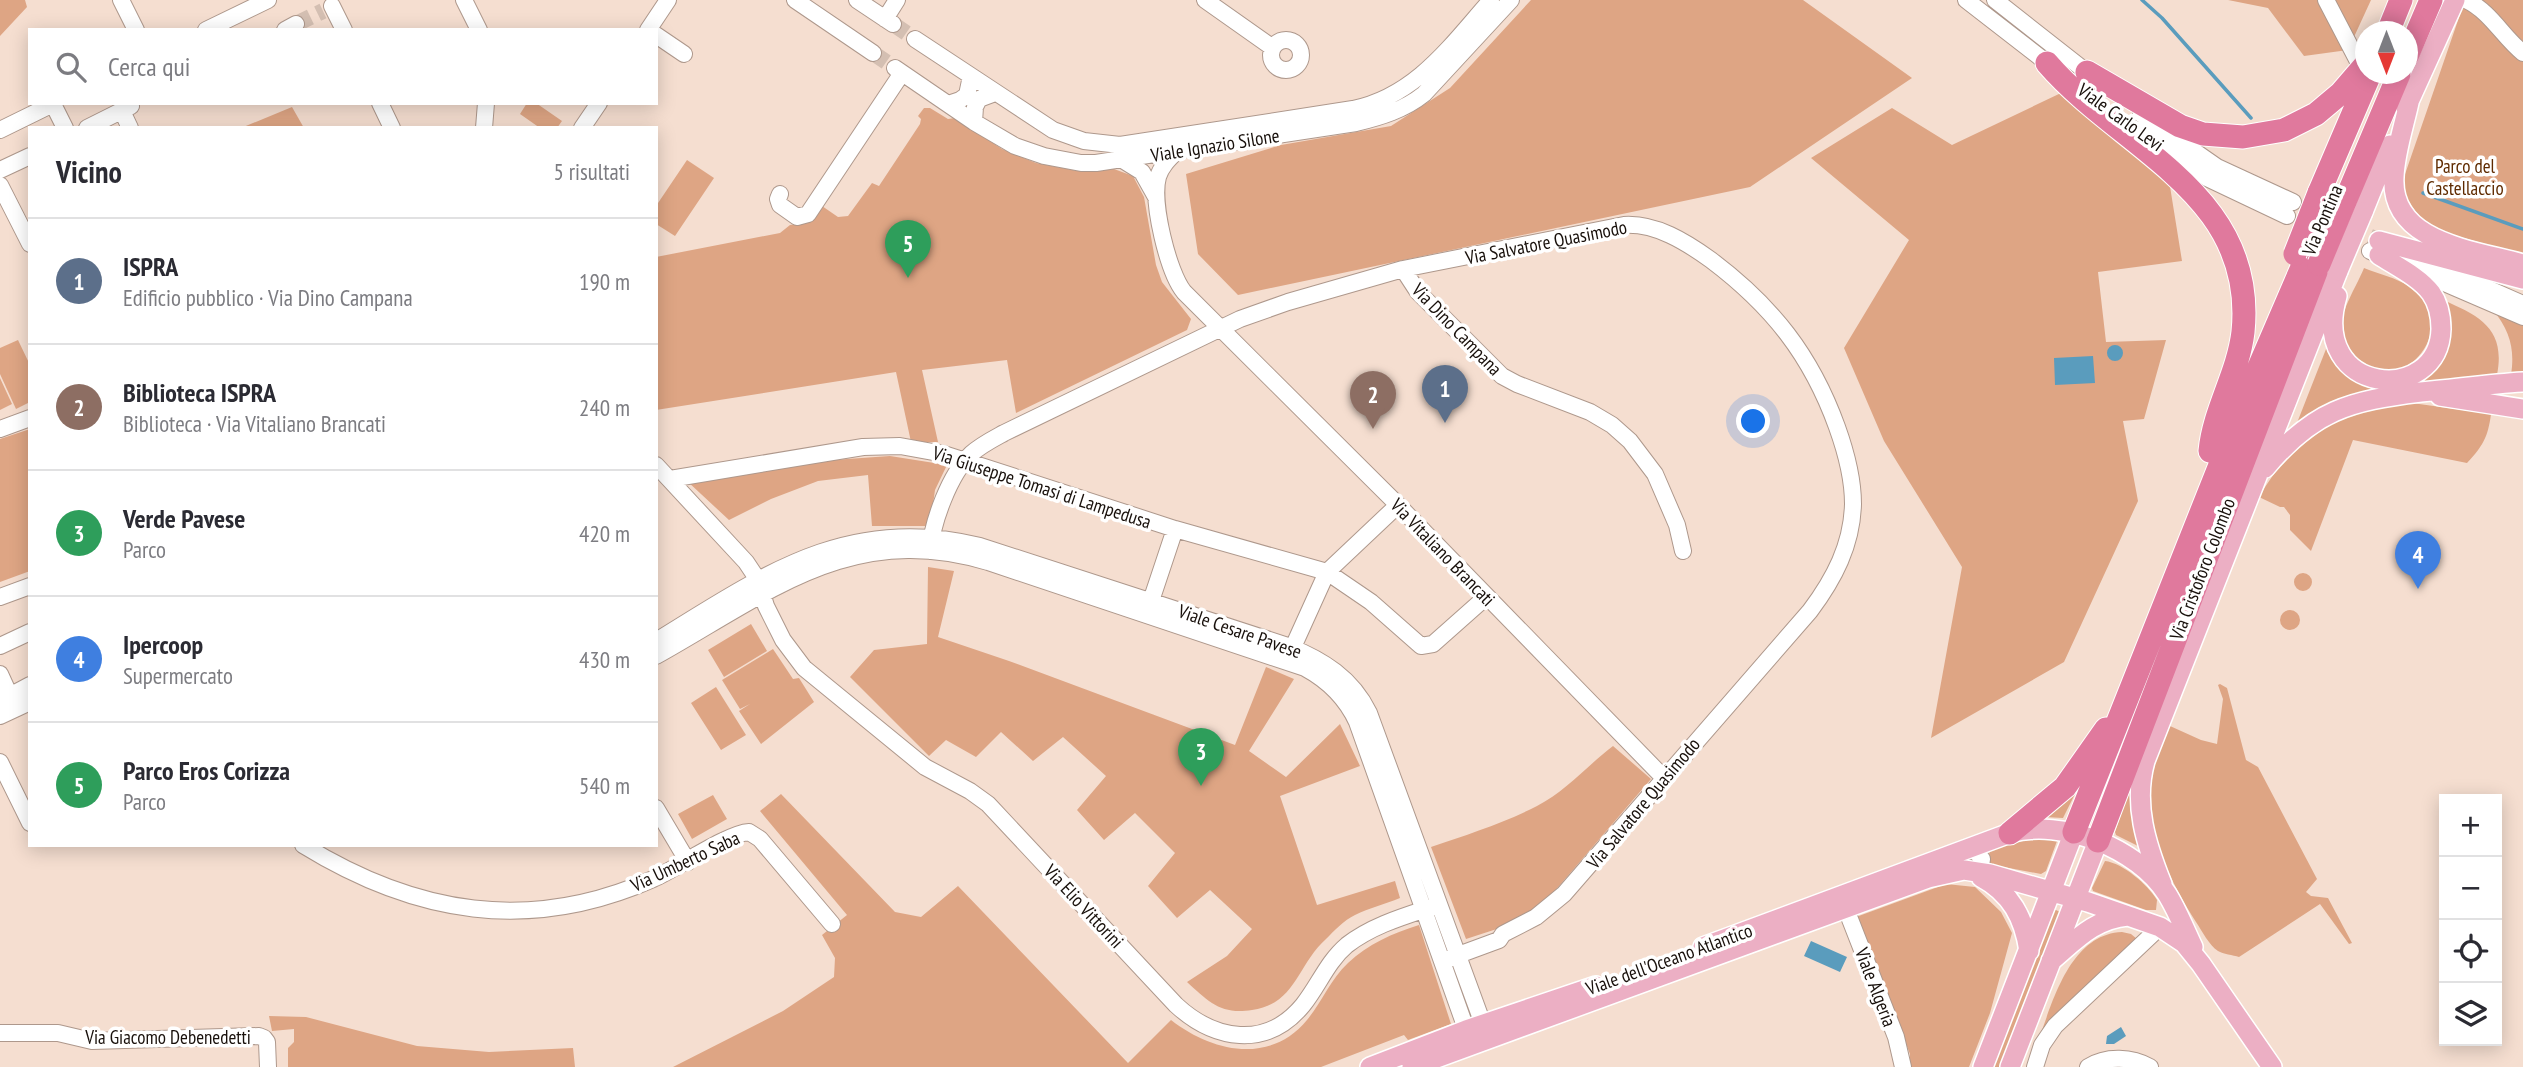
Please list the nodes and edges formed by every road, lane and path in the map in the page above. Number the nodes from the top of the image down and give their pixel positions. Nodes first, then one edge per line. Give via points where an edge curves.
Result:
1 (121, 0) edge
2 (268, 0) edge
3 (464, 0) edge
4 (668, 0) edge
5 (794, 0) edge
6 (824, 0) edge
7 (857, 0) edge
8 (897, 0) edge
9 (1205, 0) edge
10 (1491, 0) edge
11 (1511, 0) edge
12 (1966, 0) edge
13 (1995, 0) edge
14 (2326, 0) edge
15 (2401, 0) edge
16 (2417, 0) edge
17 (2431, 0) edge
18 (2455, 0) edge
19 (2466, 0) edge
20 (333, 6) edge
21 (819, 17) junction
22 (2392, 21) edge
23 (2408, 21) edge
24 (224, 26) edge
25 (135, 28) edge
26 (343, 28) edge
27 (478, 28) edge
28 (649, 28) edge
29 (2418, 29) edge
30 (658, 36) edge
31 (915, 39) tunnel mouth
32 (2355, 46) edge
33 (1273, 48) dead end
34 (873, 53) tunnel mouth
35 (2523, 53) edge
36 (684, 54) dead end
37 (2047, 64) junction
38 (2087, 72) junction
39 (971, 76) junction
40 (2355, 82) edge
41 (2367, 84) edge
42 (2394, 84) edge
43 (995, 93) junction
44 (2410, 98) junction
45 (948, 104) junction
46 (53, 105) edge
47 (54, 105) edge
48 (381, 105) edge
49 (486, 105) edge
50 (598, 105) edge
51 (37, 121) edge
52 (974, 122) junction
53 (64, 126) edge
54 (91, 126) edge
55 (130, 126) edge
56 (391, 126) edge
57 (484, 126) edge
58 (583, 126) edge
59 (0, 130) edge
60 (1178, 150) junction
61 (28, 157) edge
62 (1121, 159) junction
63 (0, 170) edge
64 (0, 185) edge
65 (780, 194) dead end
66 (1157, 201) junction
67 (2339, 202) junction
68 (28, 240) edge
69 (2376, 247) junction
70 (2314, 262) junction
71 (2523, 264) edge
72 (1404, 269) junction
73 (2523, 279) edge
74 (2522, 312) edge
75 (1220, 329) junction
76 (2259, 367) joint
77 (2523, 382) edge
78 (2418, 393) junction
79 (2523, 410) edge
80 (28, 419) edge
81 (2257, 424) junction
82 (0, 429) edge
83 (2210, 451) junction
84 (966, 460) junction
85 (658, 467) edge
86 (670, 479) junction
87 (2256, 479) junction
88 (1398, 505) junction
89 (1175, 529) junction
90 (931, 544) junction
91 (1683, 551) dead end
92 (1327, 572) junction
93 (28, 587) edge
94 (760, 588) junction
95 (0, 597) edge
96 (1486, 597) junction
97 (1119, 598) junction
98 (1151, 601) junction
99 (28, 633) edge
100 (658, 640) edge
101 (0, 646) edge
102 (1289, 654) junction
103 (658, 655) edge
104 (0, 674) edge
105 (28, 686) edge
106 (5, 699) edge
107 (2126, 701) junction
108 (28, 703) edge
109 (2161, 715) junction
110 (0, 716) edge
111 (0, 762) edge
112 (2115, 762) junction
113 (1663, 778) junction
114 (658, 811) edge
115 (28, 819) edge
116 (2074, 832) junction
117 (2010, 833) junction
118 (2098, 841) junction
119 (306, 847) edge
120 (1967, 850) junction
121 (688, 862) junction
122 (1972, 871) junction
123 (2052, 891) junction
124 (2166, 892) junction
125 (2076, 898) junction
126 (1432, 907) junction
127 (1842, 910) junction
128 (2133, 916) junction
129 (832, 924) dead end
130 (2164, 930) junction
131 (2029, 951) junction
132 (1450, 958) junction
133 (2051, 961) junction
134 (2201, 964) junction
135 (2114, 977) junction
136 (1883, 1017) junction
137 (0, 1033) edge
138 (1477, 1035) junction
139 (268, 1067) edge
140 (1370, 1067) edge
141 (1412, 1067) edge
142 (1894, 1067) edge
143 (1903, 1067) edge
144 (1983, 1067) edge
145 (2010, 1067) edge
146 (2035, 1067) edge
147 (2044, 1067) edge
148 (2088, 1067) edge
149 (2150, 1067) edge
150 (2272, 1067) edge

1 - 25 street
2 - 24 street
3 - 27 street
4 - 28 street
5 - 21 street
6 - 21 street
7 - 8 street via 889,21
9 - 33 street
10 - 43 street, Viale Ignazio Silone via 1419,78 1394,95 1353,108 1105,145 1058,133
11 - 60 street, Viale Ignazio Silone via 1436,83 1395,111 1356,123
12 - 37 street, Viale Carlo Levi
13 - 38 street, Viale Carlo Levi
14 - 32 street
15 - 22 highway
16 - 23 highway
17 - 29 highway
18 - 44 main road, Via Cristoforo Colombo
19 - 35 street via 2490,16
20 - 26 street
21 - 34 street
30 - 36 street
31 - 39 street, Viale Ignazio Silone
37 - 38 street, Viale Carlo Levi via 2218,185 2290,209 2217,167
37 - 83 highway via 2076,94 2184,181 2214,217 2227,243 2240,284 2243,331
38 - 40 highway via 2180,126 2203,134 2244,137 2271,134 2308,119
39 - 43 street, Viale Ignazio Silone
39 - 45 street via 967,95
41 - 67 highway, Via Pontina
42 - 67 highway, Via Cristoforo Colombo
43 - 52 street via 979,99
44 - 67 main road, Via Cristoforo Colombo
44 - 71 main road via 2393,176 2404,216 2426,235
45 - 52 street, Viale Ignazio Silone
45 - 65 street, Viale Ignazio Silone via 898,71 808,214 799,217 778,204
46 - 51 street
47 - 53 street
48 - 56 street
49 - 57 street
50 - 58 street
51 - 59 street
52 - 62 street, Viale Ignazio Silone via 1014,146 1051,158 1091,163
54 - 55 street via 127,108
60 - 62 street, Viale Ignazio Silone
60 - 66 street via 1159,175
61 - 63 street
62 - 66 street via 1142,172
64 - 68 street
66 - 75 street, Via Vitaliano Brancati via 1174,277
67 - 70 highway, Via Cristoforo Colombo, bridge
69 - 70 main road via 2426,288 2439,313 2435,350 2426,364 2406,377 2367,377 2342,356 2332,323 2338,287
69 - 73 main road
69 - 74 street
70 - 76 highway, Via Pontina
70 - 81 highway, Via Cristoforo Colombo
70 - 83 highway, Via Cristoforo Colombo
70 - 87 main road, Via Cristoforo Colombo
72 - 75 street, Via Salvatore Quasimodo via 1289,302
72 - 91 street, Via Dino Campana via 1418,292 1502,376 1590,411 1634,445 1658,480
72 - 113 street, Via Salvatore Quasimodo via 1619,226 1654,229 1693,248 1758,299 1798,346 1820,384 1844,445 1851,478 1852,518 1843,556 1810,611
75 - 84 street, Via Salvatore Quasimodo via 1004,433
75 - 88 street, Via Vitaliano Brancati
76 - 107 highway, Via Cristoforo Colombo
77 - 78 main road
78 - 79 main road
78 - 87 main road via 2368,399 2325,415 2289,442
80 - 82 street
81 - 87 highway
81 - 112 highway, Via Cristoforo Colombo
83 - 107 highway, Via Cristoforo Colombo via 2126,670
84 - 86 street, Via Giuseppe Tomasi di Lampedusa via 920,449 873,446
84 - 89 street, Via Giuseppe Tomasi di Lampedusa
84 - 90 street, Via Salvatore Quasimodo via 947,492
85 - 86 street, Via Elio Vittorini
86 - 94 street, Via Elio Vittorini via 746,562
87 - 109 main road, Via Cristoforo Colombo
88 - 92 street
88 - 96 street, Via Vitaliano Brancati
89 - 92 street, Via Giuseppe Tomasi di Lampedusa
89 - 98 street
90 - 94 street, Viale Cesare Pavese via 844,559
90 - 97 street, Viale Cesare Pavese
92 - 96 street, Via Giuseppe Tomasi di Lampedusa via 1371,602 1421,646 1433,644
92 - 102 street
93 - 95 street
94 - 100 street, Viale Cesare Pavese
94 - 103 street, Viale Cesare Pavese
94 - 126 street, Via Elio Vittorini via 783,640 804,668 925,767 988,804 1176,1005 1208,1028 1245,1035 1279,1025 1301,1007 1346,946 1374,929
96 - 113 street, Via Vitaliano Brancati
97 - 98 street, Viale Cesare Pavese
97 - 102 street, Viale Cesare Pavese
98 - 102 street, Viale Cesare Pavese
99 - 101 street
102 - 126 street, Viale Cesare Pavese via 1323,679 1353,713
104 - 106 street
105 - 106 street
107 - 112 highway, Via Cristoforo Colombo
107 - 117 highway via 2068,783
108 - 110 street
109 - 112 highway
109 - 124 main road, Via Cristoforo Colombo via 2143,769 2140,797 2146,839
111 - 115 street
112 - 116 highway, Via Cristoforo Colombo
112 - 118 highway, Via Cristoforo Colombo
113 - 132 street, Via Salvatore Quasimodo via 1555,903 1499,940
114 - 121 street
116 - 117 main road, Viale dell'Oceano Atlantico
116 - 118 main road, Viale dell'Oceano Atlantico
116 - 123 main road, Via Cristoforo Colombo
117 - 120 main road, Viale dell'Oceano Atlantico
118 - 124 main road, Viale dell'Oceano Atlantico via 2134,862
118 - 125 main road, Via Cristoforo Colombo
119 - 121 street, Via Umberto Saba via 387,889 434,902 497,910 593,900
120 - 122 street via 1982,859
120 - 138 main road, Viale dell'Oceano Atlantico
121 - 129 street, Via Umberto Saba via 736,835 755,834
122 - 123 main road
122 - 127 main road, Viale dell'Oceano Atlantico via 1934,876
122 - 131 main road via 2012,901 2024,925
123 - 125 main road
123 - 131 main road, Via Cristoforo Colombo
124 - 128 main road via 2167,906 2161,916
124 - 134 main road, Via Cristoforo Colombo
125 - 128 main road
125 - 133 main road, Via Cristoforo Colombo
126 - 132 street, Viale Cesare Pavese
127 - 136 street, Viale Algeria
127 - 138 main road, Viale dell'Oceano Atlantico
128 - 130 main road
128 - 133 main road via 2098,924
130 - 134 main road via 2184,943
130 - 135 street
131 - 144 main road, Via Cristoforo Colombo
132 - 138 street, Viale Cesare Pavese
133 - 145 main road, Via Cristoforo Colombo
134 - 150 main road
135 - 146 street via 2055,1026
135 - 147 street via 2061,1032
136 - 142 street, Viale Algeria
136 - 143 street, Viale Algeria
137 - 139 street, Via Giacomo Debenedetti via 58,1032 92,1041 259,1036 267,1040
138 - 140 main road, Viale dell'Oceano Atlantico
138 - 141 main road, Viale dell'Oceano Atlantico
148 - 149 street via 2118,1059

